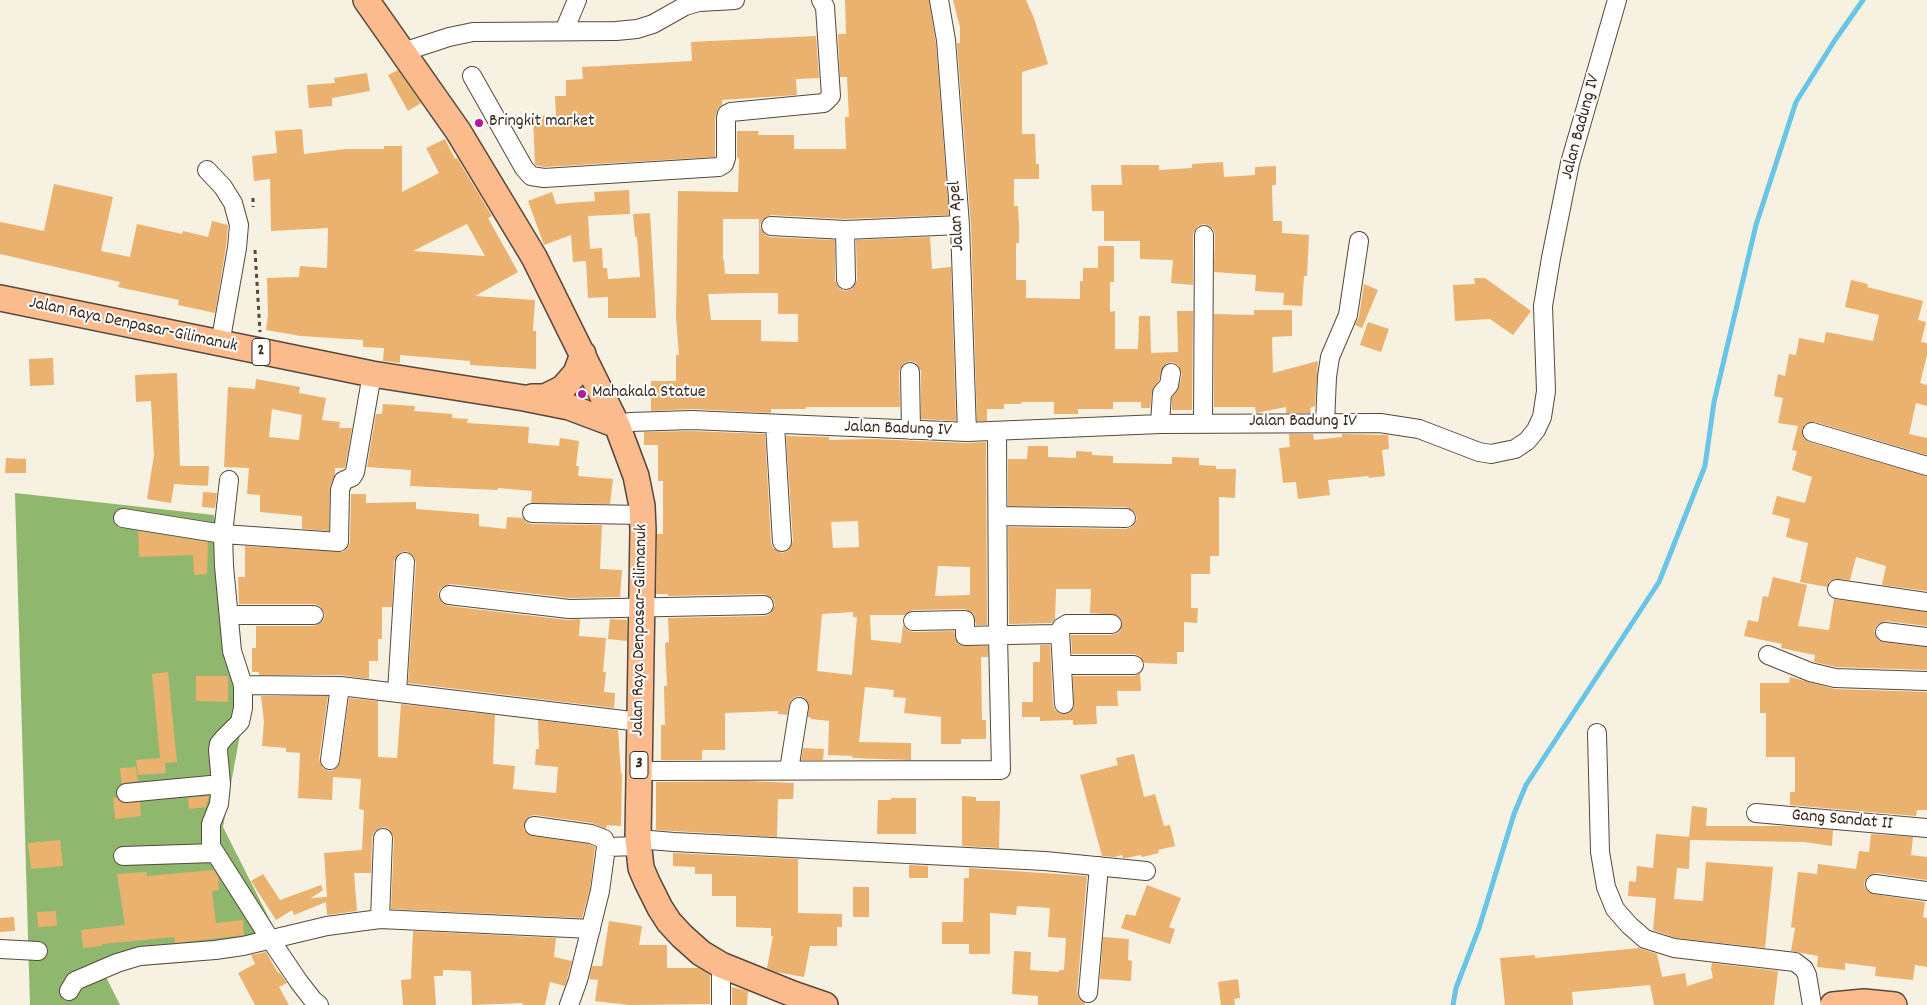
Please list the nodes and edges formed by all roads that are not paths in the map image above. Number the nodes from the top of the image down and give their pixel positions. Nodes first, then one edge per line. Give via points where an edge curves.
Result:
1 (366, 0) edge
2 (577, 0) edge
3 (735, 0) edge
4 (821, 0) edge
5 (939, 0) edge
6 (1618, 0) edge
7 (564, 32) junction
8 (403, 52) junction
9 (472, 76) dead end
10 (207, 170) dead end
11 (960, 225) junction
12 (770, 226) dead end
13 (845, 230) junction
14 (1204, 235) dead end
15 (1359, 241) dead end
16 (846, 280) dead end
17 (0, 298) edge
18 (220, 344) junction
19 (583, 354) junction
20 (910, 372) dead end
21 (1171, 373) dead end
22 (372, 374) junction
23 (524, 398) junction
24 (1326, 423) junction
25 (1160, 424) junction
26 (1203, 424) junction
27 (617, 425) junction
28 (775, 425) junction
29 (910, 430) junction
30 (997, 431) junction
31 (967, 432) junction
32 (1812, 432) dead end
33 (1927, 466) edge
34 (230, 480) dead end
35 (532, 513) dead end
36 (643, 515) junction
37 (998, 516) junction
38 (123, 518) dead end
39 (1126, 518) dead end
40 (223, 534) junction
41 (782, 542) dead end
42 (405, 562) dead end
43 (1837, 589) dead end
44 (450, 595) dead end
45 (1927, 602) edge
46 (764, 606) dead end
47 (642, 609) junction
48 (229, 615) junction
49 (314, 615) dead end
50 (913, 621) dead end
51 (1112, 624) dead end
52 (1060, 631) junction
53 (1885, 632) dead end
54 (998, 635) junction
55 (1927, 637) edge
56 (1768, 655) dead end
57 (1134, 665) dead end
58 (1062, 666) junction
59 (1927, 681) edge
60 (243, 685) junction
61 (340, 686) junction
62 (397, 692) junction
63 (1064, 704) dead end
64 (799, 707) dead end
65 (640, 722) junction
66 (1597, 732) dead end
67 (330, 760) dead end
68 (639, 770) junction
69 (789, 770) junction
70 (221, 784) junction
71 (126, 793) dead end
72 (1756, 814) dead end
73 (534, 826) dead end
74 (1927, 828) edge
75 (383, 838) dead end
76 (638, 842) junction
77 (606, 847) junction
78 (215, 853) junction
79 (123, 856) dead end
80 (1098, 866) junction
81 (1146, 871) dead end
82 (1875, 884) dead end
83 (1927, 891) edge
84 (380, 919) junction
85 (591, 929) junction
86 (270, 939) junction
87 (0, 949) edge
88 (38, 951) dead end
89 (721, 965) junction
90 (69, 991) dead end
91 (1088, 993) dead end
92 (319, 1005) edge
93 (570, 1005) edge
94 (721, 1005) edge
95 (825, 1005) edge
96 (1812, 1005) edge
97 (1833, 1005) edge
98 (1894, 1005) edge

1 - 8 highway, Jalan Raya Denpasar-Gilimanuk
2 - 7 street
3 - 7 street via 684,6 653,24 637,29
4 - 9 street via 825,7 831,96 824,103 727,114 726,158 719,167 544,178 531,176
5 - 11 street, Jalan Apel via 946,40
6 - 24 street, Jalan Badung IV via 1570,163 1551,258 1543,306 1546,391 1542,417 1532,436 1515,449 1492,454 1419,428 1380,423
7 - 8 street via 473,32
8 - 19 highway, Jalan Raya Denpasar-Gilimanuk via 488,178 534,257
10 - 18 street via 234,204 239,225
11 - 13 street
11 - 31 street, Jalan Apel
12 - 13 street
13 - 16 street
14 - 26 street
15 - 24 street via 1348,315 1330,357
17 - 18 highway, Jalan Raya Denpasar-Gilimanuk / 2
18 - 22 highway, Jalan Raya Denpasar-Gilimanuk / 2
19 - 23 highway, 2 via 576,373 563,388 545,397
19 - 27 highway, Jalan Raya Denpasar-Gilimanuk / 3
20 - 29 street
21 - 25 street via 1169,385 1162,393
22 - 23 highway, Jalan Raya Denpasar-Gilimanuk / 2
22 - 40 street via 355,474 343,481 340,490 338,542
23 - 27 highway, Jalan Raya Denpasar-Gilimanuk via 569,407
24 - 26 street, Jalan Badung IV
25 - 26 street, Jalan Badung IV
25 - 30 street, Jalan Badung IV
27 - 28 street, Jalan Badung IV via 684,420
27 - 36 highway, Jalan Raya Denpasar-Gilimanuk / 3 via 636,476
28 - 29 street, Jalan Badung IV
28 - 41 street
29 - 31 street, Jalan Badung IV
30 - 31 street, Jalan Badung IV
30 - 37 street
32 - 33 street
34 - 40 street
35 - 36 street
36 - 47 highway, Jalan Raya Denpasar-Gilimanuk / 3
37 - 39 street
37 - 54 street
38 - 40 street
40 - 48 street
42 - 62 street
43 - 45 street
44 - 47 street via 569,609
46 - 47 street
47 - 65 highway, Jalan Raya Denpasar-Gilimanuk / 3
48 - 49 street
48 - 60 street via 232,651
50 - 54 street via 965,620 965,636
51 - 52 street via 1067,624
52 - 54 street
52 - 58 street
53 - 55 street
54 - 69 street via 1001,770
56 - 59 street via 1835,678
57 - 58 street
58 - 63 street
60 - 61 street
60 - 70 street via 240,722 219,744
61 - 62 street
61 - 67 street
62 - 65 street
64 - 69 street
65 - 68 highway, Jalan Raya Denpasar-Gilimanuk / 3
66 - 96 street via 1600,852 1606,887 1615,909 1645,939 1674,948 1796,962 1807,975
68 - 69 street
68 - 76 highway, Jalan Raya Denpasar-Gilimanuk / 3
70 - 71 street
70 - 78 street via 220,804 210,832 210,846
72 - 74 street, Gang Sandat II
73 - 77 street via 591,834 604,839
75 - 84 street
76 - 77 street
76 - 80 street
76 - 89 highway, Jalan Raya Denpasar-Gilimanuk / 3 via 641,868 660,908 682,936
77 - 85 street
78 - 79 street
78 - 86 street
80 - 81 street
80 - 91 street
82 - 83 street
84 - 85 street
84 - 86 street via 327,926
85 - 93 street
86 - 90 street via 215,950 140,956 75,981
86 - 92 street
87 - 88 street
89 - 94 street
89 - 95 highway, Jalan Raya Denpasar-Gilimanuk / 3
97 - 98 highway via 1864,1002

